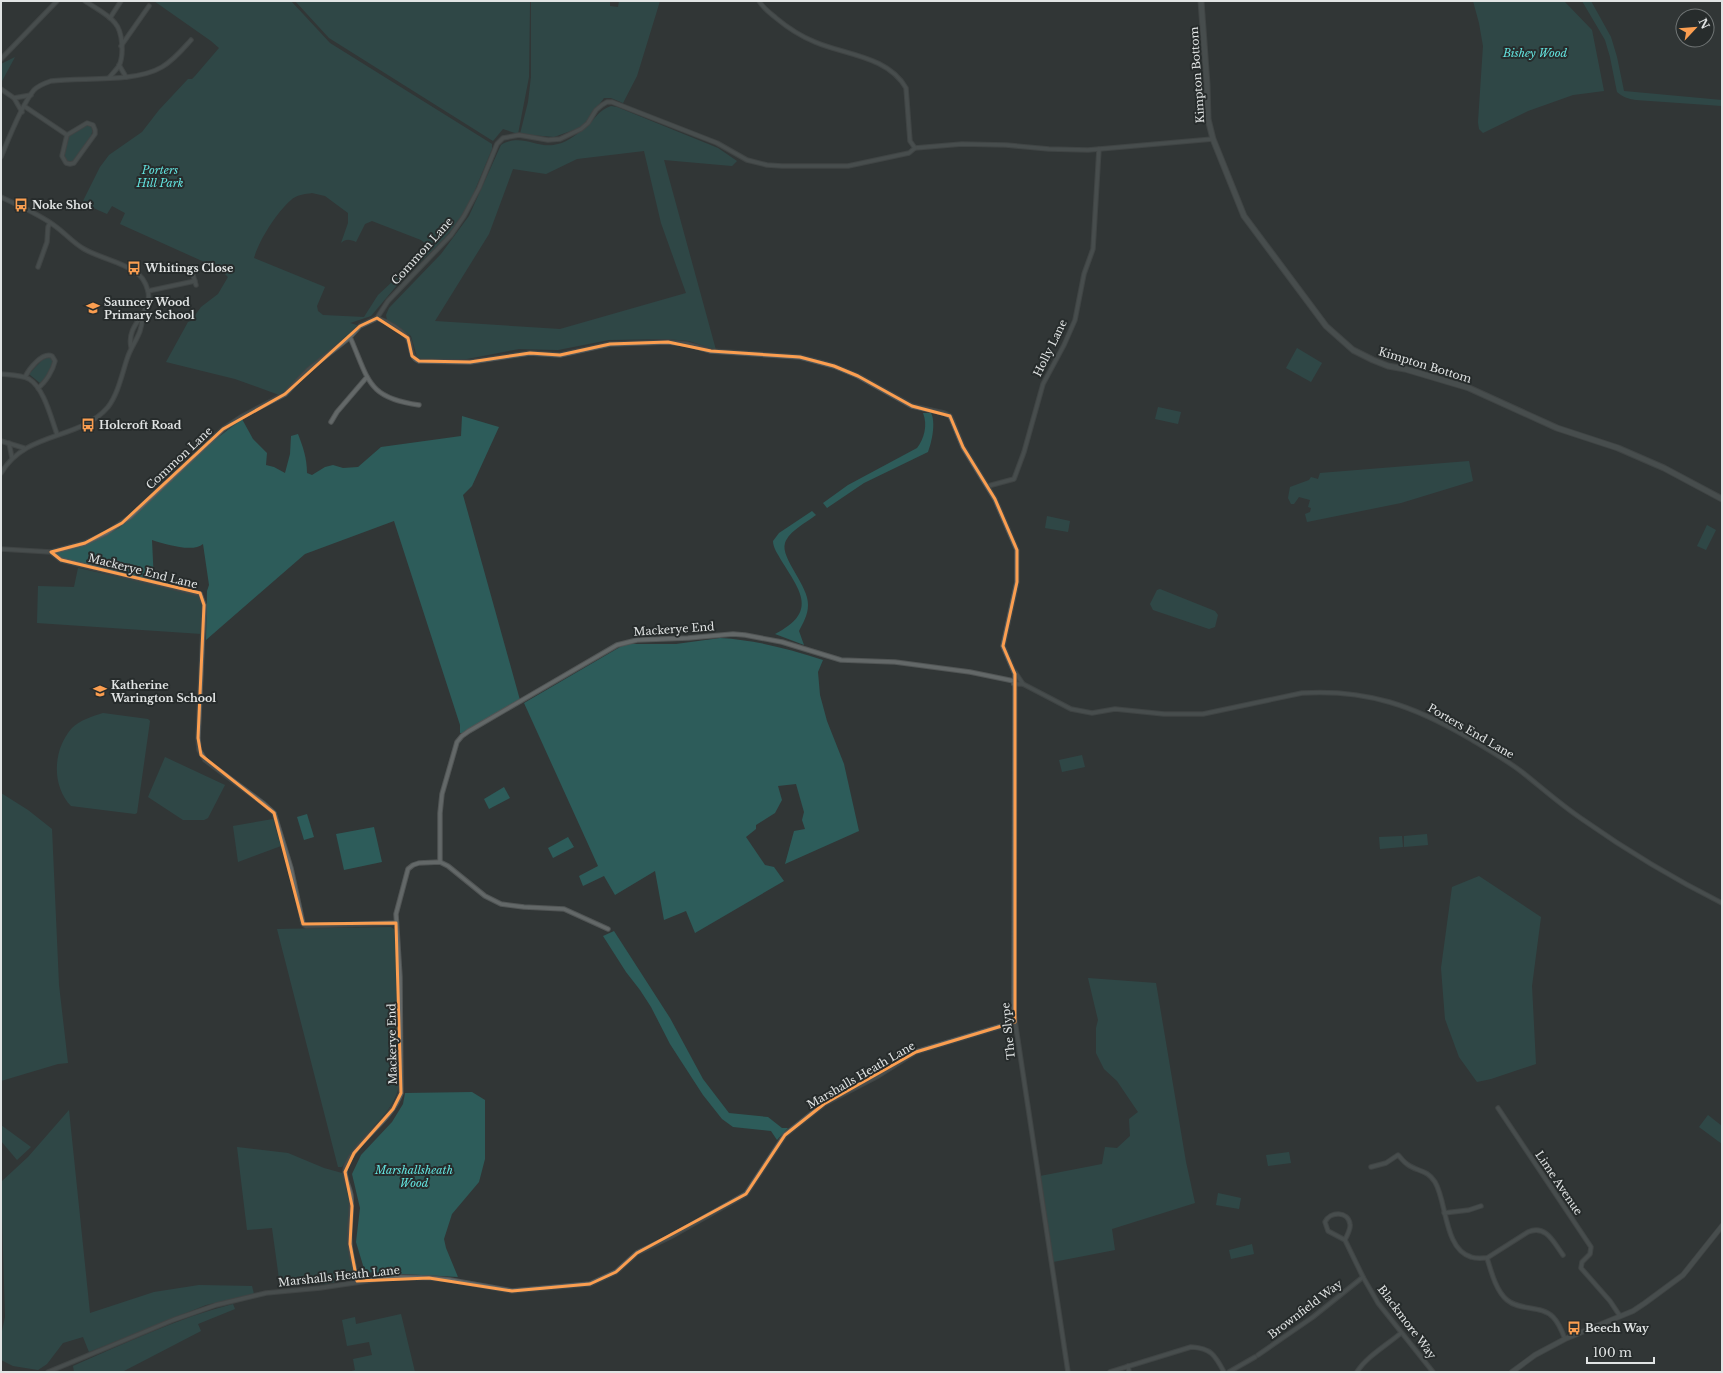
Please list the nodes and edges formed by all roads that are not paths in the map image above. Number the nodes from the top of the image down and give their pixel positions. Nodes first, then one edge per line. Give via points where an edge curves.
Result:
1 (57, 1) edge
2 (121, 1) edge
3 (759, 1) edge
4 (1201, 1) edge
5 (87, 2) edge
6 (149, 6) dead end
7 (110, 18) junction
8 (120, 35) junction
9 (128, 37) junction
10 (191, 40) dead end
11 (121, 46) junction
12 (1, 59) edge
13 (119, 64) junction
14 (126, 77) junction
15 (109, 78) junction
16 (1, 89) edge
17 (31, 94) junction
18 (14, 98) junction
19 (24, 106) junction
20 (22, 112) junction
21 (67, 135) junction
22 (1213, 140) junction
23 (916, 148) junction
24 (1099, 149) junction
25 (1, 157) edge
26 (1, 198) edge
27 (50, 223) junction
28 (38, 267) dead end
29 (194, 275) dead end
30 (194, 281) junction
31 (196, 285) dead end
32 (148, 291) junction
33 (142, 317) junction
34 (377, 318) junction
35 (132, 330) junction
36 (141, 333) junction
37 (350, 337) junction
38 (131, 347) junction
39 (1, 374) edge
40 (24, 377) junction
41 (367, 377) junction
42 (38, 388) junction
43 (419, 405) dead end
44 (331, 422) dead end
45 (57, 434) junction
46 (1, 441) edge
47 (9, 443) junction
48 (24, 448) junction
49 (12, 458) junction
50 (1, 473) edge
51 (988, 486) junction
52 (1722, 499) edge
53 (1, 549) edge
54 (51, 552) junction
55 (1014, 671) junction
56 (1014, 682) junction
57 (1023, 684) junction
58 (440, 862) junction
59 (1722, 903) edge
60 (396, 924) junction
61 (608, 929) dead end
62 (1015, 1022) junction
63 (1498, 1108) dead end
64 (1371, 1167) dead end
65 (1481, 1206) dead end
66 (1444, 1213) junction
67 (1722, 1226) edge
68 (1345, 1240) junction
69 (1563, 1255) dead end
70 (1487, 1258) junction
71 (1363, 1277) junction
72 (357, 1281) junction
73 (1620, 1316) junction
74 (1401, 1333) junction
75 (1565, 1339) junction
76 (1128, 1366) junction
77 (48, 1372) edge
78 (1068, 1372) edge
79 (1110, 1372) edge
80 (1130, 1372) edge
81 (1224, 1372) edge
82 (1229, 1372) edge
83 (1357, 1372) edge
84 (1433, 1372) edge
85 (1512, 1372) edge

1 - 12 street
2 - 7 street
3 - 23 street via 789,29 815,42 863,56 890,70 901,80 906,88 910,141
4 - 22 main road, Kimpton Bottom via 1208,114
5 - 7 street
6 - 9 street
7 - 8 street via 116,24
8 - 9 street
8 - 11 street
9 - 11 street
10 - 14 street via 163,67 148,74
11 - 13 street
13 - 14 street
13 - 15 street
14 - 15 street
15 - 17 street via 51,81 39,86
16 - 18 street
17 - 18 street
17 - 19 street
18 - 20 street
19 - 20 street
19 - 21 street
20 - 25 street
21 - 21 street via 63,159 70,164 76,161 95,130 93,125 87,123
22 - 24 street
22 - 52 main road, Kimpton Bottom via 1238,202 1252,227 1326,326 1353,350 1388,366 1469,388 1557,428 1618,448 1664,468
23 - 24 street via 962,144
23 - 34 street, Common Lane via 909,153 848,166 767,165 747,160 717,143 607,102 596,110 581,129 560,138 548,140 519,135 503,138 497,144 479,188 455,229 388,301
24 - 51 street, Holly Lane via 1093,249 1084,274 1075,320 1042,384 1014,479
26 - 27 street
27 - 28 street
27 - 32 street via 82,248 135,271 144,281
29 - 30 street
30 - 31 street
30 - 32 street
32 - 33 street via 148,301
33 - 35 street
33 - 36 street
34 - 37 street, Common Lane via 360,326
34 - 51 street via 388,322 408,338 412,356 419,362 470,362 530,353 560,355 610,344 668,342 711,351 800,357 834,366 858,376 912,406 950,416 963,447
35 - 36 street
35 - 38 street
36 - 38 street
37 - 41 street
37 - 54 street, Common Lane via 308,370 285,394 223,429 122,523 85,543
38 - 45 street via 115,395 108,406 96,418
39 - 40 street
40 - 42 street
40 - 42 street via 43,357 52,356 54,364 44,384
41 - 43 street via 376,390 388,399
41 - 44 street
42 - 45 street
45 - 48 street
46 - 47 street
47 - 48 street
47 - 49 street
48 - 49 street
49 - 50 street
51 - 55 street via 1017,550 1017,582 1004,646
53 - 54 street, Common Lane
54 - 60 street, Mackerye End Lane via 61,560 200,594 204,605 198,738 201,755 274,813 291,868 303,924
55 - 56 street, The Slype
55 - 57 street
56 - 57 street, Porters End Lane
56 - 58 street, Mackerye End via 970,672 890,661 841,660 782,642 745,635 625,642 459,740 442,794
56 - 62 street, The Slype
57 - 59 street, Porters End Lane via 1071,709 1092,713 1115,709 1164,714 1202,714 1318,692 1338,692 1400,704 1442,723 1504,759 1588,823 1672,876
58 - 60 street, Mackerye End via 419,863 408,869 398,905
58 - 61 street via 485,896 501,904 564,909
60 - 72 street, Mackerye End via 400,977 401,1093 394,1109 354,1153 344,1172 350,1189 350,1244
62 - 72 street, Marshalls Heath Lane via 920,1050 878,1076 824,1104 785,1135 746,1194 637,1253 616,1272 590,1284 512,1291 430,1278 394,1277
62 - 78 street, The Slype
63 - 73 street, Lime Avenue via 1591,1247 1590,1254 1582,1262 1581,1268
64 - 66 street via 1398,1155 1407,1164 1432,1178 1438,1189
65 - 66 street
66 - 70 street via 1459,1249 1471,1257
67 - 73 street via 1699,1257 1675,1282 1633,1311
68 - 68 street via 1328,1231 1325,1222 1330,1216 1342,1214 1349,1220 1350,1228
68 - 71 street, Blackmore Way
69 - 70 street via 1548,1234 1536,1230 1528,1232
70 - 75 street via 1500,1292 1507,1300 1519,1307 1543,1311 1552,1316
71 - 74 street, Blackmore Way
71 - 82 street, Brownfield Way via 1313,1317
72 - 77 street, Marshalls Heath Lane via 320,1288 266,1293 205,1309
73 - 75 street
74 - 83 street via 1371,1356
74 - 84 street, Blackmore Way
75 - 85 street via 1535,1355
76 - 79 street
76 - 80 street
76 - 81 street via 1191,1347 1205,1349 1211,1353 1217,1358

